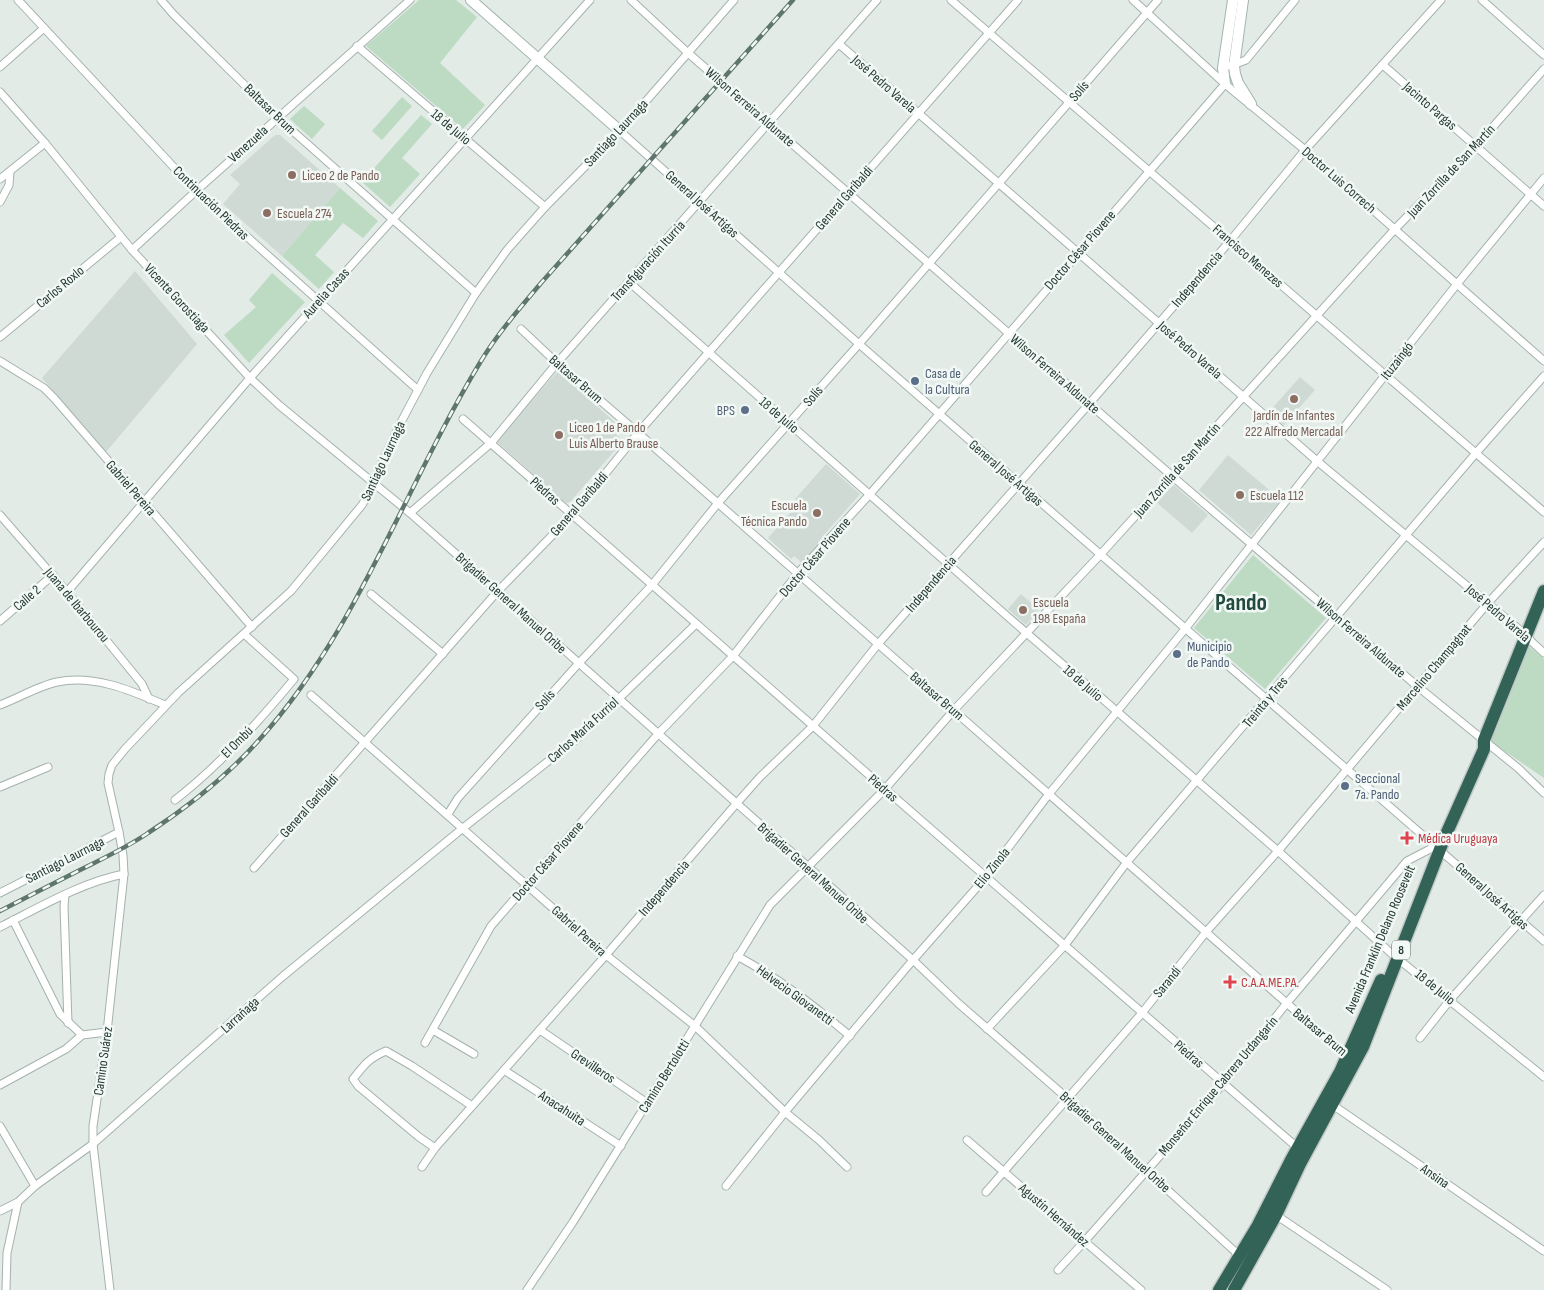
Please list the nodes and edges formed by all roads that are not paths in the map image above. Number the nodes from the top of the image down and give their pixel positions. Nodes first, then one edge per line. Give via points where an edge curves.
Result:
1 (18, 0) edge
2 (160, 0) edge
3 (410, 0) edge
4 (471, 0) edge
5 (590, 0) edge
6 (631, 0) edge
7 (734, 0) edge
8 (877, 0) edge
9 (951, 0) edge
10 (1018, 0) edge
11 (1133, 0) edge
12 (1158, 0) edge
13 (1233, 0) edge
14 (1243, 0) edge
15 (1440, 0) edge
16 (1482, 0) edge
17 (1294, 1) edge
18 (1147, 12) junction
19 (44, 28) junction
20 (989, 33) junction
21 (839, 44) junction
22 (357, 46) junction
23 (687, 52) junction
24 (1544, 55) edge
25 (537, 59) junction
26 (1383, 65) junction
27 (1234, 66) junction
28 (0, 67) edge
29 (1223, 68) junction
30 (1544, 69) edge
31 (1238, 83) junction
32 (1225, 84) junction
33 (0, 92) edge
34 (1069, 102) junction
35 (1251, 104) junction
36 (918, 114) junction
37 (278, 118) junction
38 (769, 124) junction
39 (620, 131) junction
40 (465, 138) junction
41 (45, 143) junction
42 (1476, 146) junction
43 (1306, 150) junction
44 (1149, 171) junction
45 (10, 172) junction
46 (1544, 178) edge
47 (0, 180) edge
48 (999, 183) junction
49 (196, 191) junction
50 (848, 194) junction
51 (1530, 194) junction
52 (0, 202) edge
53 (700, 202) junction
54 (1544, 206) edge
55 (545, 207) junction
56 (392, 220) junction
57 (1395, 229) junction
58 (120, 237) junction
59 (1230, 241) junction
60 (132, 250) junction
61 (1078, 253) junction
62 (928, 263) junction
63 (778, 273) junction
64 (629, 282) junction
65 (1457, 284) junction
66 (476, 293) junction
67 (319, 301) junction
68 (1317, 316) junction
69 (1158, 323) junction
70 (521, 329) dead end
71 (1008, 334) junction
72 (0, 337) edge
73 (859, 344) junction
74 (708, 353) junction
75 (0, 361) edge
76 (1544, 361) edge
77 (557, 363) junction
78 (1386, 376) junction
79 (1544, 376) edge
80 (250, 378) junction
81 (418, 390) junction
82 (1243, 397) junction
83 (1089, 404) junction
84 (939, 414) junction
85 (463, 419) dead end
86 (789, 424) junction
87 (638, 433) junction
88 (491, 443) junction
89 (1476, 453) junction
90 (1317, 461) junction
91 (1172, 476) junction
92 (1019, 484) junction
93 (374, 485) junction
94 (870, 494) junction
95 (144, 503) junction
96 (718, 503) junction
97 (1544, 512) edge
98 (410, 513) junction
99 (0, 515) edge
100 (572, 515) junction
101 (1407, 536) junction
102 (1544, 542) edge
103 (1251, 544) junction
104 (1100, 554) junction
105 (948, 564) junction
106 (798, 574) junction
107 (53, 576) junction
108 (652, 585) junction
109 (1544, 591) edge
110 (67, 592) junction
111 (497, 592) junction
112 (371, 594) dead end
113 (1488, 604) junction
114 (1336, 618) junction
115 (0, 621) edge
116 (696, 624) junction
117 (252, 627) junction
118 (1185, 629) junction
119 (244, 634) junction
120 (1026, 634) junction
121 (1527, 636) junction
122 (878, 644) junction
123 (1544, 652) edge
124 (444, 654) junction
125 (733, 656) junction
126 (578, 663) junction
127 (1418, 686) junction
128 (311, 695) dead end
129 (0, 696) edge
130 (149, 699) junction
131 (618, 699) junction
132 (1266, 700) junction
133 (3, 704) edge
134 (165, 706) junction
135 (954, 710) junction
136 (1116, 712) junction
137 (813, 726) junction
138 (658, 734) junction
139 (1484, 740) junction
140 (366, 742) junction
141 (48, 767) dead end
142 (1518, 768) junction
143 (1346, 770) junction
144 (1197, 780) junction
145 (1544, 785) edge
146 (0, 787) edge
147 (885, 789) junction
148 (1544, 792) edge
149 (1049, 794) junction
150 (175, 800) dead end
151 (736, 804) junction
152 (448, 814) junction
153 (463, 828) junction
154 (119, 832) junction
155 (1437, 848) junction
156 (1278, 851) junction
157 (1127, 862) junction
158 (806, 867) junction
159 (254, 868) dead end
160 (124, 874) junction
161 (986, 877) junction
162 (527, 884) junction
163 (0, 893) edge
164 (65, 895) junction
165 (1544, 895) edge
166 (13, 920) junction
167 (1357, 921) junction
168 (1520, 921) junction
169 (0, 927) edge
170 (1206, 932) junction
171 (1544, 941) edge
172 (1065, 945) junction
173 (606, 955) junction
174 (737, 956) junction
175 (1396, 956) junction
176 (913, 960) junction
177 (1450, 1000) junction
178 (1286, 1004) junction
179 (1142, 1013) junction
180 (68, 1023) junction
181 (694, 1026) junction
182 (987, 1029) junction
183 (433, 1030) junction
184 (540, 1030) junction
185 (107, 1032) junction
186 (82, 1034) junction
187 (850, 1036) junction
188 (1420, 1038) dead end
189 (425, 1043) dead end
190 (474, 1054) dead end
191 (1351, 1058) junction
192 (504, 1070) junction
193 (1544, 1077) edge
194 (1223, 1084) junction
195 (0, 1085) edge
196 (1067, 1098) junction
197 (1329, 1102) junction
198 (647, 1103) junction
199 (472, 1106) junction
200 (785, 1112) junction
201 (0, 1126) edge
202 (967, 1140) dead end
203 (93, 1144) junction
204 (621, 1146) junction
205 (435, 1148) junction
206 (1302, 1151) junction
207 (422, 1167) dead end
208 (846, 1167) dead end
209 (1004, 1171) junction
210 (1146, 1171) junction
211 (35, 1186) junction
212 (726, 1186) dead end
213 (986, 1192) dead end
214 (18, 1202) junction
215 (0, 1211) edge
216 (1276, 1215) junction
217 (1084, 1242) junction
218 (1544, 1251) edge
219 (1244, 1260) junction
220 (1058, 1270) dead end
221 (6, 1290) edge
222 (110, 1290) edge
223 (527, 1290) edge
224 (1142, 1290) edge
225 (1219, 1290) edge
226 (1234, 1290) edge
227 (1387, 1290) edge

1 - 19 street, Continuación Piedras
2 - 37 street, Baltasar Brum
3 - 22 street, Venezuela
4 - 25 street, General José Artigas
5 - 25 street, Aurelia Casas
6 - 23 street, Wilson Ferreira Aldunate
7 - 23 street, Santiago Laurnaga
8 - 21 street, Transfiguración Iturria
9 - 20 street, Francisco Menezes
10 - 20 street, General Garibaldi
11 - 18 street, Doctor Luis Correch
12 - 18 street, Solís
13 - 29 street
14 - 27 street
15 - 26 street, Independencia
16 - 24 street
17 - 27 street via 1246,60
18 - 32 street, Doctor Luis Correch
18 - 34 street, Solís
19 - 28 street
19 - 49 street, Continuación Piedras
20 - 34 street, Francisco Menezes
20 - 36 street, General Garibaldi
21 - 36 street, José Pedro Varela
21 - 38 street, Transfiguración Iturria
22 - 37 street, Venezuela
22 - 40 street, 18 de Julio
23 - 38 street, Wilson Ferreira Aldunate
23 - 39 street, Santiago Laurnaga
25 - 39 street, General José Artigas
25 - 40 street, Aurelia Casas
26 - 42 street, Jacinto Pargas
26 - 43 street, Independencia
27 - 29 street
27 - 31 street
29 - 32 street
30 - 42 street, Juan Zorrilla de San Martín
31 - 32 street
31 - 35 street
32 - 35 street, Doctor Luis Correch
32 - 44 street, Doctor César Piovene
33 - 41 street, Vicente Gorostiaga
34 - 44 street, Francisco Menezes
34 - 48 street, Solís
35 - 43 street, Doctor Luis Correch
36 - 48 street, José Pedro Varela
36 - 50 street, General Garibaldi
37 - 49 street, Venezuela
37 - 56 street, Baltasar Brum
38 - 50 street, Wilson Ferreira Aldunate
38 - 53 street, Transfiguración Iturria
39 - 53 street, General José Artigas
39 - 55 street, Santiago Laurnaga
40 - 55 street, 18 de Julio
40 - 56 street, Aurelia Casas
41 - 45 street
41 - 58 street, Vicente Gorostiaga
42 - 51 street, Jacinto Pargas
42 - 57 street, Juan Zorrilla de San Martín
43 - 57 street, Doctor Luis Correch
43 - 59 street, Independencia
44 - 59 street, Francisco Menezes
44 - 61 street, Doctor César Piovene
45 - 47 street
45 - 52 street via 9,185
46 - 51 street, Ituzaingó
48 - 61 street, José Pedro Varela
48 - 62 street, Solís
49 - 60 street, Venezuela
49 - 67 street, Continuación Piedras
50 - 62 street, Wilson Ferreira Aldunate
50 - 63 street, General Garibaldi
51 - 54 street, Jacinto Pargas
51 - 65 street, Ituzaingó
53 - 63 street, General José Artigas
53 - 64 street, Transfiguración Iturria
55 - 66 street, Santiago Laurnaga via 506,250
56 - 66 street, Baltasar Brum
56 - 67 street, Aurelia Casas
57 - 65 street, Doctor Luis Correch
57 - 68 street, Juan Zorrilla de San Martín
58 - 60 street, Vicente Gorostiaga
58 - 72 street, Carlos Roxlo
59 - 68 street, Francisco Menezes
59 - 69 street, Independencia
60 - 80 street, Vicente Gorostiaga
61 - 69 street, José Pedro Varela
61 - 71 street, Doctor César Piovene
62 - 71 street, Wilson Ferreira Aldunate
62 - 73 street, Solís
63 - 73 street, General José Artigas
63 - 74 street, General Garibaldi
64 - 74 street, 18 de Julio
64 - 77 street, Transfiguración Iturria
65 - 76 street, Doctor Luis Correch
65 - 78 street, Ituzaingó
66 - 81 street, Santiago Laurnaga
67 - 80 street, Aurelia Casas
67 - 81 street, Continuación Piedras
68 - 78 street, Francisco Menezes
68 - 82 street, Juan Zorrilla de San Martín
69 - 82 street, José Pedro Varela
69 - 83 street, Independencia
70 - 77 street, Baltasar Brum
71 - 83 street, Wilson Ferreira Aldunate
71 - 84 street, Doctor César Piovene
73 - 84 street, General José Artigas
73 - 86 street, Solís
74 - 86 street, 18 de Julio
74 - 87 street, General Garibaldi
75 - 95 street, Gabriel Pereira via 44,388
77 - 87 street, Baltasar Brum
77 - 88 street, Transfiguración Iturria
78 - 89 street, Francisco Menezes
78 - 90 street, Ituzaingó
79 - 89 street, Treinta y Tres
80 - 93 street, Vicente Gorostiaga
80 - 95 street, Aurelia Casas
81 - 93 street, Santiago Laurnaga
82 - 90 street, José Pedro Varela
82 - 91 street, Juan Zorrilla de San Martín
83 - 91 street, Wilson Ferreira Aldunate
83 - 92 street, Independencia
84 - 92 street, General José Artigas
84 - 94 street, Doctor César Piovene
85 - 88 street, Piedras
86 - 94 street, 18 de Julio
86 - 96 street, Solís
87 - 96 street, Baltasar Brum
87 - 100 street, General Garibaldi
88 - 98 street, Transfiguración Iturria
88 - 100 street, Piedras
89 - 97 street, Francisco Menezes
89 - 101 street, Treinta y Tres
90 - 101 street, José Pedro Varela
90 - 103 street, Ituzaingó
91 - 103 street, Wilson Ferreira Aldunate
91 - 104 street, Juan Zorrilla de San Martín
92 - 104 street, General José Artigas
92 - 105 street, Independencia
93 - 98 street, Brigadier General Manuel Oribe
93 - 117 street, Santiago Laurnaga via 362,505 291,591
94 - 105 street, 18 de Julio
94 - 106 street, Doctor César Piovene
95 - 110 street, Aurelia Casas
95 - 117 street, Gabriel Pereira
96 - 106 street, Baltasar Brum
96 - 108 street, Solís
98 - 111 street, Brigadier General Manuel Oribe
99 - 107 street, Juana de Ibarbourou
100 - 108 street, Piedras
100 - 111 street, General Garibaldi
101 - 113 street, José Pedro Varela
101 - 114 street, Treinta y Tres
102 - 113 street, Marcelino Champagnat
103 - 114 street, Wilson Ferreira Aldunate
103 - 118 street, Elio Zinola
104 - 118 street, General José Artigas
104 - 120 street, Juan Zorrilla de San Martín
105 - 120 street, 18 de Julio
105 - 122 street, Independencia
106 - 122 street, Baltasar Brum
106 - 125 street, Doctor César Piovene
107 - 110 street, Juana de Ibarbourou
107 - 115 street, Calle 2
108 - 116 street, Piedras
108 - 126 street, Solís
109 - 121 highway, Avenida Franklin Delano Roosevelt / 8
110 - 130 street, Juana de Ibarbourou via 142,684
111 - 124 street, General Garibaldi
111 - 126 street, Brigadier General Manuel Oribe
112 - 124 street
113 - 121 street, José Pedro Varela
113 - 127 street, Marcelino Champagnat
114 - 127 street, Wilson Ferreira Aldunate
114 - 132 street, Treinta y Tres
116 - 125 street, Piedras
116 - 131 street, Carlos María Furriol
117 - 119 street, Santiago Laurnaga
118 - 132 street, General José Artigas
118 - 136 street, Elio Zinola
119 - 134 street, Santiago Laurnaga
119 - 150 street, El Ombú via 294,678 245,736
120 - 135 street, Juan Zorrilla de San Martín
120 - 136 street, 18 de Julio
121 - 123 street, José Pedro Varela
121 - 139 highway, Avenida Franklin Delano Roosevelt / 8
122 - 135 street, Baltasar Brum
122 - 137 street, Independencia
124 - 140 street, General Garibaldi
125 - 137 street, Piedras
125 - 138 street, Doctor César Piovene
126 - 131 street, Brigadier General Manuel Oribe
126 - 152 street, Solís via 458,798
127 - 139 street, Wilson Ferreira Aldunate
127 - 143 street, Marcelino Champagnat
128 - 140 street, Gabriel Pereira
129 - 133 street
130 - 133 street via 104,683 72,679 55,682
130 - 134 street
131 - 138 street, Brigadier General Manuel Oribe
131 - 153 street, Carlos María Furriol via 563,750
132 - 143 street, General José Artigas
132 - 144 street, Treinta y Tres
134 - 154 street, Santiago Laurnaga via 112,765 108,783
135 - 147 street, Juan Zorrilla de San Martín
135 - 149 street, Baltasar Brum
136 - 144 street, 18 de Julio
136 - 149 street, Elio Zinola
137 - 147 street, Piedras
137 - 151 street, Independencia
138 - 151 street, Brigadier General Manuel Oribe
138 - 162 street, Doctor César Piovene
139 - 142 street, Wilson Ferreira Aldunate
139 - 155 highway, Avenida Franklin Delano Roosevelt / 8 via 1484,749
140 - 152 street, Gabriel Pereira
140 - 159 street, General Garibaldi
141 - 146 street
142 - 145 street
142 - 148 street
143 - 155 street, General José Artigas
143 - 156 street, Sarandí
144 - 156 street, 18 de Julio
144 - 157 street, Treinta y Tres
147 - 158 street, Juan Zorrilla de San Martín
147 - 161 street, Piedras
149 - 157 street, Baltasar Brum
149 - 161 street, Elio Zinola
151 - 158 street, Brigadier General Manuel Oribe
151 - 173 street, Independencia
152 - 153 street, Gabriel Pereira
153 - 162 street, Gabriel Pereira
153 - 203 street, Larrañaga via 282,977
154 - 160 street, Camino Suárez
154 - 163 street, Santiago Laurnaga
155 - 167 street, Monseñor Enrique Cabrera Urdangarín via 1408,861
155 - 168 street, General José Artigas
155 - 175 highway, Avenida Franklin Delano Roosevelt / 8
156 - 167 street, 18 de Julio
156 - 170 street, Sarandí
157 - 170 street, Baltasar Brum
157 - 172 street, Treinta y Tres
158 - 174 street, Camino Bertolotti via 770,905
158 - 176 street, Brigadier General Manuel Oribe
160 - 164 street
160 - 185 street, Camino Suárez
161 - 172 street, Piedras
161 - 176 street, Elio Zinola
162 - 173 street, Gabriel Pereira
162 - 183 street, Doctor César Piovene via 486,934
164 - 166 street
164 - 180 street
165 - 168 street
166 - 169 street
166 - 180 street via 60,1014
167 - 175 street, 18 de Julio
167 - 178 street, Monseñor Enrique Cabrera Urdangarín
168 - 171 street, General José Artigas
168 - 177 street
170 - 178 street, Baltasar Brum
170 - 179 street, Sarandí
172 - 179 street, Piedras
172 - 182 street, Treinta y Tres
173 - 181 street, Gabriel Pereira
173 - 184 street, Independencia
174 - 181 street, Camino Bertolotti
174 - 187 street, Helvecio Giovanetti via 801,996
175 - 177 street, 18 de Julio
175 - 191 highway, Avenida Franklin Delano Roosevelt / 8
176 - 182 street, Brigadier General Manuel Oribe
176 - 187 street, Elio Zinola
177 - 188 street
177 - 193 street, 18 de Julio
178 - 191 street, Baltasar Brum
178 - 194 street, Monseñor Enrique Cabrera Urdangarín
179 - 194 street, Piedras
179 - 196 street, Sarandí
180 - 186 street
181 - 198 street, Camino Bertolotti
181 - 200 street, Gabriel Pereira
182 - 196 street, Brigadier General Manuel Oribe
183 - 189 street, Doctor César Piovene
183 - 190 street
184 - 192 street, Independencia
184 - 198 street, Grevilleros
185 - 186 street
185 - 203 street, Camino Suárez
186 - 195 street via 66,1049
187 - 200 street, Elio Zinola
191 - 197 highway, Avenida Franklin Delano Roosevelt / 8
192 - 199 street, Independencia
192 - 204 street, Anacahuita
194 - 206 street, Piedras
194 - 210 street, Monseñor Enrique Cabrera Urdangarín
196 - 209 street, Sarandí
196 - 210 street, Brigadier General Manuel Oribe
197 - 206 highway, Avenida Franklin Delano Roosevelt / 8
197 - 218 street, Ansina
198 - 204 street, Camino Bertolotti
199 - 205 street, Independencia
199 - 205 street via 386,1051 365,1063 353,1079 358,1086
200 - 208 street, Gabriel Pereira
200 - 212 street, Elio Zinola
201 - 211 street
202 - 209 street, Agustín Hernández
203 - 211 street, Larrañaga
203 - 222 street, Camino Suárez
204 - 223 street, Camino Bertolotti
205 - 207 street, Independencia
206 - 216 highway, 8
206 - 219 highway, 8
209 - 213 street, Sarandí
209 - 217 street, Agustín Hernández
210 - 217 street, Monseñor Enrique Cabrera Urdangarín
210 - 219 street, Brigadier General Manuel Oribe
211 - 214 street, Larrañaga
214 - 215 street, Larrañaga
214 - 221 street via 8,1253
216 - 219 highway, 8
216 - 227 street
217 - 220 street, Monseñor Enrique Cabrera Urdangarín
217 - 224 street, Agustín Hernández
219 - 225 highway, 8
219 - 226 highway, 8

